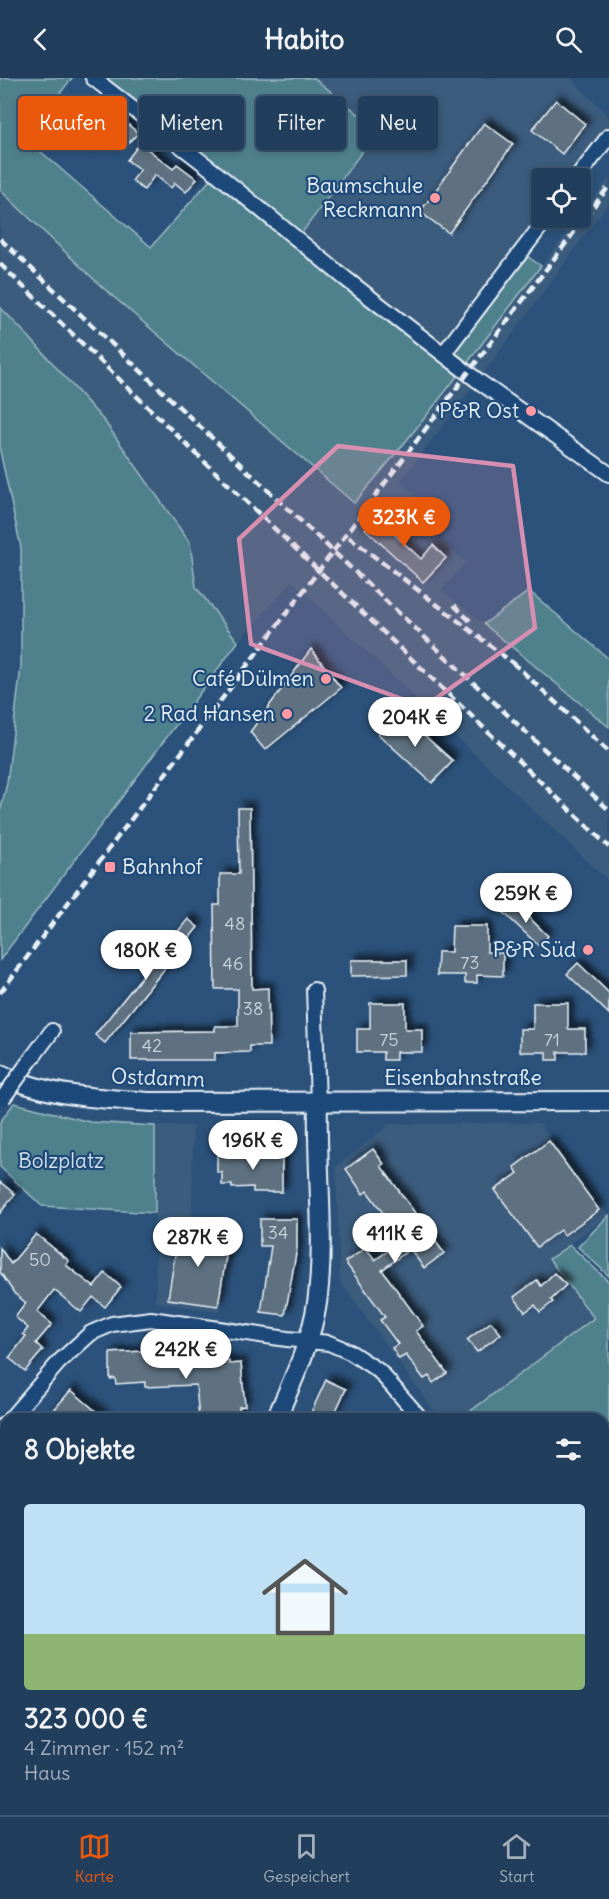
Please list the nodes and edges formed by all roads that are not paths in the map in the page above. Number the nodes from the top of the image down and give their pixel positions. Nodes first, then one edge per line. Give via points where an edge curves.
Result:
1 (93, 78) edge
2 (609, 136) edge
3 (585, 168) edge
4 (540, 228) edge
5 (444, 353) junction
6 (609, 474) edge
7 (314, 990) dead end
8 (52, 1032) dead end
9 (0, 1074) edge
10 (1, 1100) edge
11 (609, 1101) edge
12 (318, 1102) junction
13 (307, 1341) junction
14 (15, 1413) edge
15 (279, 1413) edge
16 (416, 1413) edge

1 - 5 street
2 - 3 street
4 - 5 street
5 - 6 street
7 - 12 street
8 - 10 street, bridge
9 - 12 street, Ostdamm via 33,1086 102,1099
11 - 12 street, Eisenbahnstraße
12 - 13 street via 321,1268 317,1305
13 - 14 street via 151,1319 112,1324 91,1333 59,1362
13 - 15 street
13 - 16 street via 329,1343 379,1371

